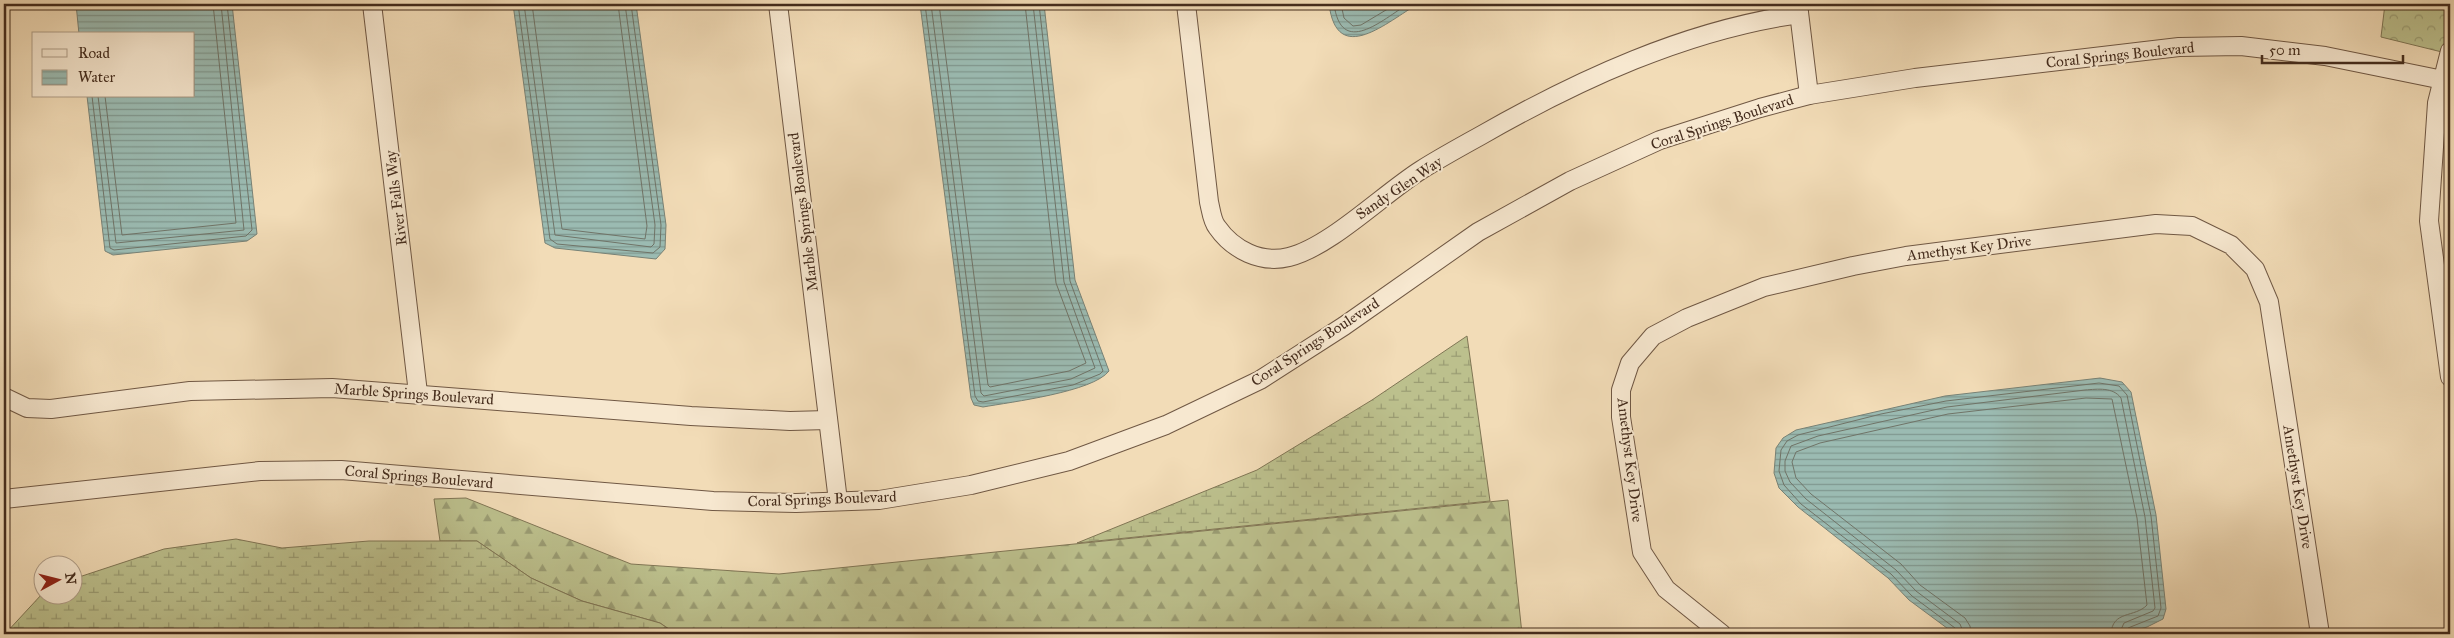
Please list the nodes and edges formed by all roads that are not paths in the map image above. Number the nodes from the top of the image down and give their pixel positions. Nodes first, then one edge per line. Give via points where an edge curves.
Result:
1 (372, 4) edge
2 (778, 4) edge
3 (1186, 4) edge
4 (1799, 9) edge
5 (2450, 51) edge
6 (2443, 80) junction
7 (1809, 95) junction
8 (2450, 377) edge
9 (418, 393) junction
10 (4, 397) edge
11 (828, 420) junction
12 (4, 499) edge
13 (838, 501) junction
14 (1722, 634) edge
15 (2320, 634) edge

1 - 9 street, River Falls Way
2 - 11 street, Marble Springs Boulevard
3 - 4 street, Sandy Glen Way via 1209,202 1216,226 1236,248 1263,259 1288,257 1314,248 1421,170 1529,108 1612,69 1716,31
4 - 7 street, Sandy Glen Way
5 - 6 street
6 - 7 street, Coral Springs Boulevard via 2324,56 2241,46 2179,47 1915,78
6 - 8 street via 2437,103 2429,221
7 - 13 street, Coral Springs Boulevard via 1660,140 1570,181 1478,232 1344,326 1260,380 1166,425 1069,461 971,485 879,500
9 - 10 street, Marble Springs Boulevard via 332,388 207,390 51,409 27,408
9 - 11 street, Marble Springs Boulevard via 691,416
11 - 13 street, Marble Springs Boulevard
12 - 13 street, Coral Springs Boulevard via 260,470 341,470 714,501
14 - 15 street, Amethyst Key Drive via 1666,589 1642,552 1621,417 1621,390 1630,363 1652,336 1764,287 1853,266 1906,256 2156,224 2192,226 2231,244 2254,269 2269,302

